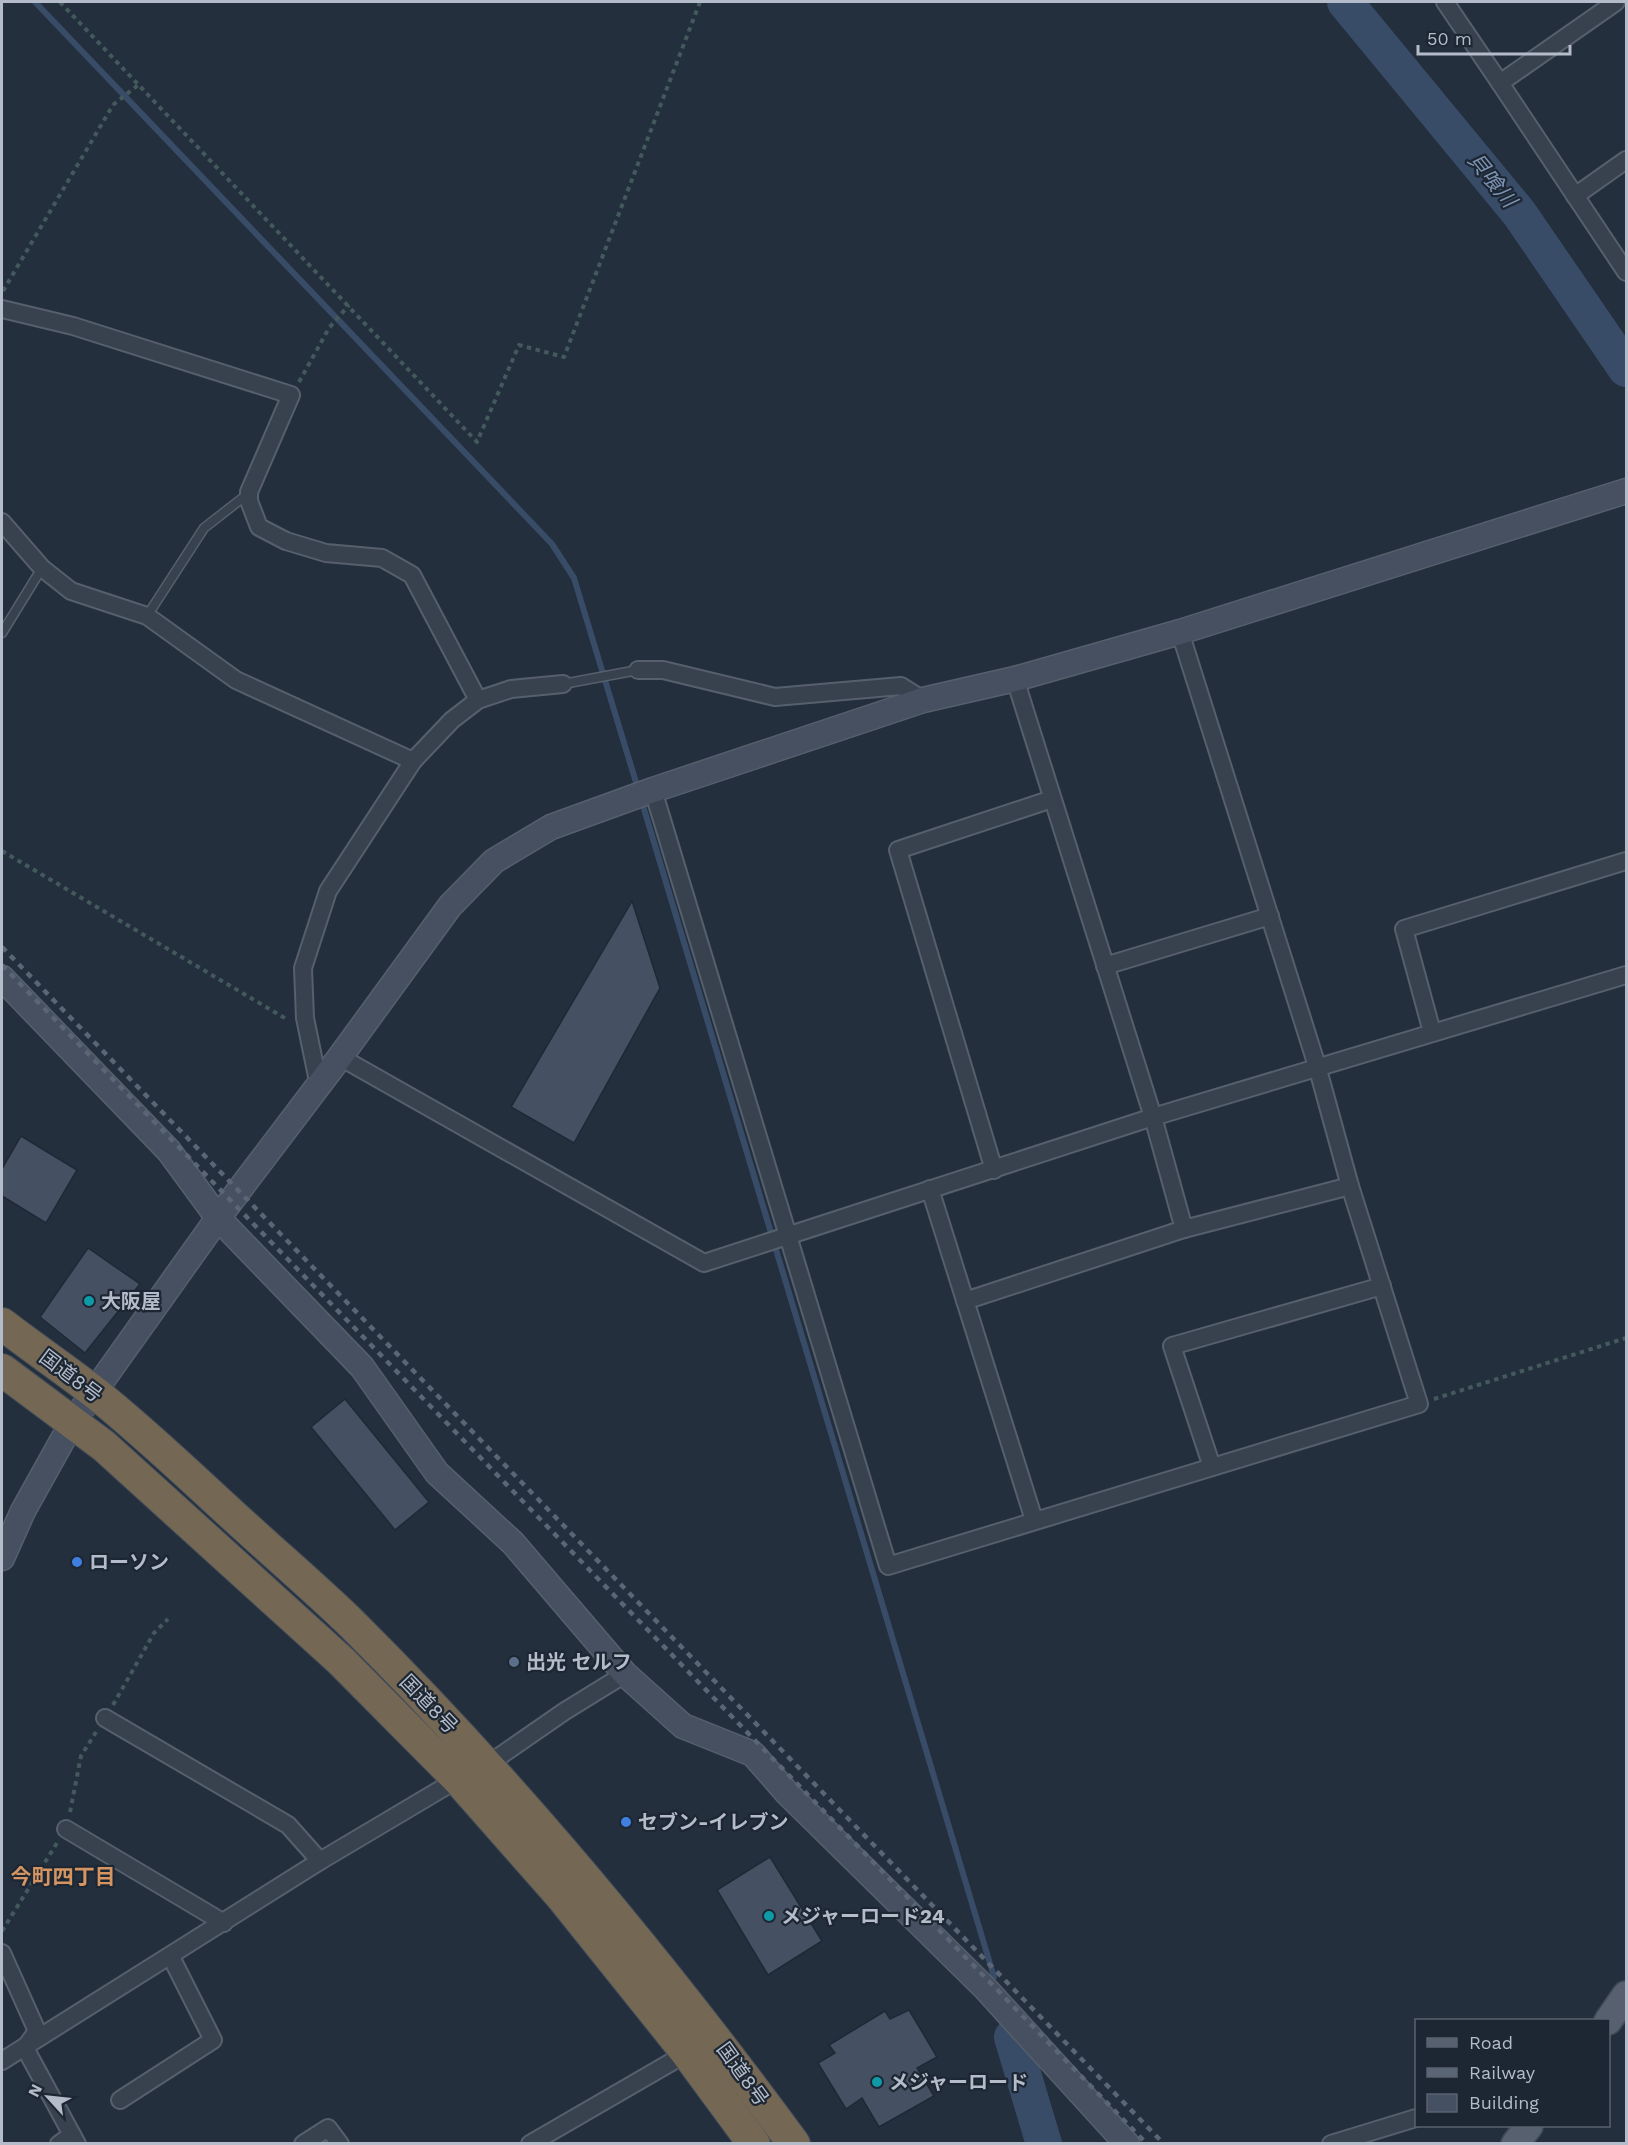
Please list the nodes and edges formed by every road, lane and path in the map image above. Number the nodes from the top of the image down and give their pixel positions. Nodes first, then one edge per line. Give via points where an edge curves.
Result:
1 (60, 2) edge
2 (700, 2) edge
3 (1445, 2) edge
4 (1616, 2) edge
5 (1500, 83) junction
6 (136, 86) junction
7 (1626, 160) edge
8 (1575, 196) junction
9 (1626, 272) edge
10 (2, 294) edge
11 (348, 307) junction
12 (2, 309) edge
13 (291, 395) junction
14 (1626, 490) edge
15 (249, 492) junction
16 (2, 522) edge
17 (42, 568) junction
18 (147, 616) junction
19 (1180, 632) junction
20 (2, 633) edge
21 (638, 670) joint
22 (1015, 679) junction
23 (563, 684) joint
24 (478, 700) junction
25 (923, 700) junction
26 (413, 761) junction
27 (653, 790) junction
28 (1052, 799) junction
29 (2, 851) edge
30 (1626, 861) edge
31 (1270, 916) junction
32 (1105, 966) junction
33 (1626, 975) edge
34 (2, 978) edge
35 (308, 1031) junction
36 (1432, 1032) junction
37 (340, 1057) junction
38 (1317, 1066) junction
39 (319, 1086) junction
40 (1153, 1117) junction
41 (994, 1170) junction
42 (1350, 1186) junction
43 (930, 1189) junction
44 (218, 1218) junction
45 (1184, 1229) junction
46 (790, 1235) junction
47 (1382, 1286) junction
48 (964, 1301) junction
49 (2, 1324) edge
50 (1626, 1338) edge
51 (2, 1370) edge
52 (95, 1393) junction
53 (1419, 1404) junction
54 (72, 1423) junction
55 (1212, 1467) junction
56 (1034, 1520) junction
57 (2, 1558) edge
58 (168, 1619) dead end
59 (625, 1674) junction
60 (105, 1718) junction
61 (487, 1764) junction
62 (458, 1779) junction
63 (66, 1829) junction
64 (320, 1862) junction
65 (224, 1923) junction
66 (2, 1931) edge
67 (2, 1953) edge
68 (171, 1957) junction
69 (1626, 1995) edge
70 (1609, 2019) edge
71 (25, 2048) junction
72 (687, 2053) junction
73 (2, 2061) edge
74 (120, 2100) dead end
75 (1415, 2118) edge
76 (1528, 2127) edge
77 (69, 2141) edge
78 (538, 2142) edge
79 (303, 2144) edge
80 (340, 2144) edge
81 (754, 2144) edge
82 (794, 2144) edge
83 (1126, 2144) edge
84 (1331, 2144) edge
85 (1515, 2144) edge

1 - 6 path
2 - 11 path via 564,357 519,345 477,442
3 - 5 street
4 - 5 street
5 - 8 street
6 - 10 path via 113,105
6 - 11 path
7 - 8 street
8 - 9 street
11 - 13 path via 329,328
12 - 13 street via 73,326
13 - 15 street
14 - 19 street
15 - 18 lane via 204,528
15 - 24 street via 259,527 326,553 382,558 412,575
16 - 17 street
17 - 18 street via 71,591
17 - 20 lane
18 - 26 street via 236,680
19 - 22 street
19 - 31 street
21 - 23 lane
21 - 25 street via 663,670 775,697 901,686
22 - 25 street
22 - 28 street
23 - 24 street via 511,689
24 - 26 street via 452,720
25 - 27 street
26 - 35 street via 328,891 303,968
27 - 37 street via 551,827 494,861 450,906
27 - 46 street
28 - 32 street
28 - 41 street via 898,850
29 - 35 path
30 - 36 street via 1404,929
31 - 32 street
31 - 38 street
32 - 40 street
33 - 36 street
34 - 44 street via 169,1151
35 - 39 street
36 - 38 street
37 - 39 street
37 - 46 street via 704,1263
38 - 40 street
38 - 42 street
39 - 44 street
40 - 41 street
40 - 45 street
41 - 43 street
42 - 45 street
42 - 47 street
43 - 46 street
43 - 48 street
44 - 52 street
44 - 59 street via 362,1367 437,1473 513,1543
45 - 48 street
46 - 56 street via 888,1566
47 - 53 street
47 - 55 street via 1172,1346
48 - 56 street
49 - 52 highway, 国道8号
50 - 53 path
51 - 54 highway, 国道8号
52 - 54 street
52 - 61 highway, 国道8号 via 349,1622
53 - 55 street
54 - 57 street
54 - 62 highway, 国道8号 via 104,1446 341,1661
55 - 56 street
58 - 60 path via 154,1633
59 - 61 street
59 - 83 street via 683,1726 753,1754 788,1794 985,1988
60 - 63 path via 81,1756
60 - 64 street via 288,1825
61 - 82 highway, 国道8号 via 715,2035
62 - 64 street
62 - 72 highway, 国道8号 via 562,1897
63 - 65 street
63 - 66 path
64 - 65 street
65 - 68 street
67 - 71 street via 37,2031
68 - 71 street
68 - 74 street via 213,2040
69 - 70 main road
71 - 73 street
71 - 77 street
72 - 78 street
72 - 81 highway, 国道8号
75 - 84 street
76 - 85 main road
79 - 80 street via 328,2128

